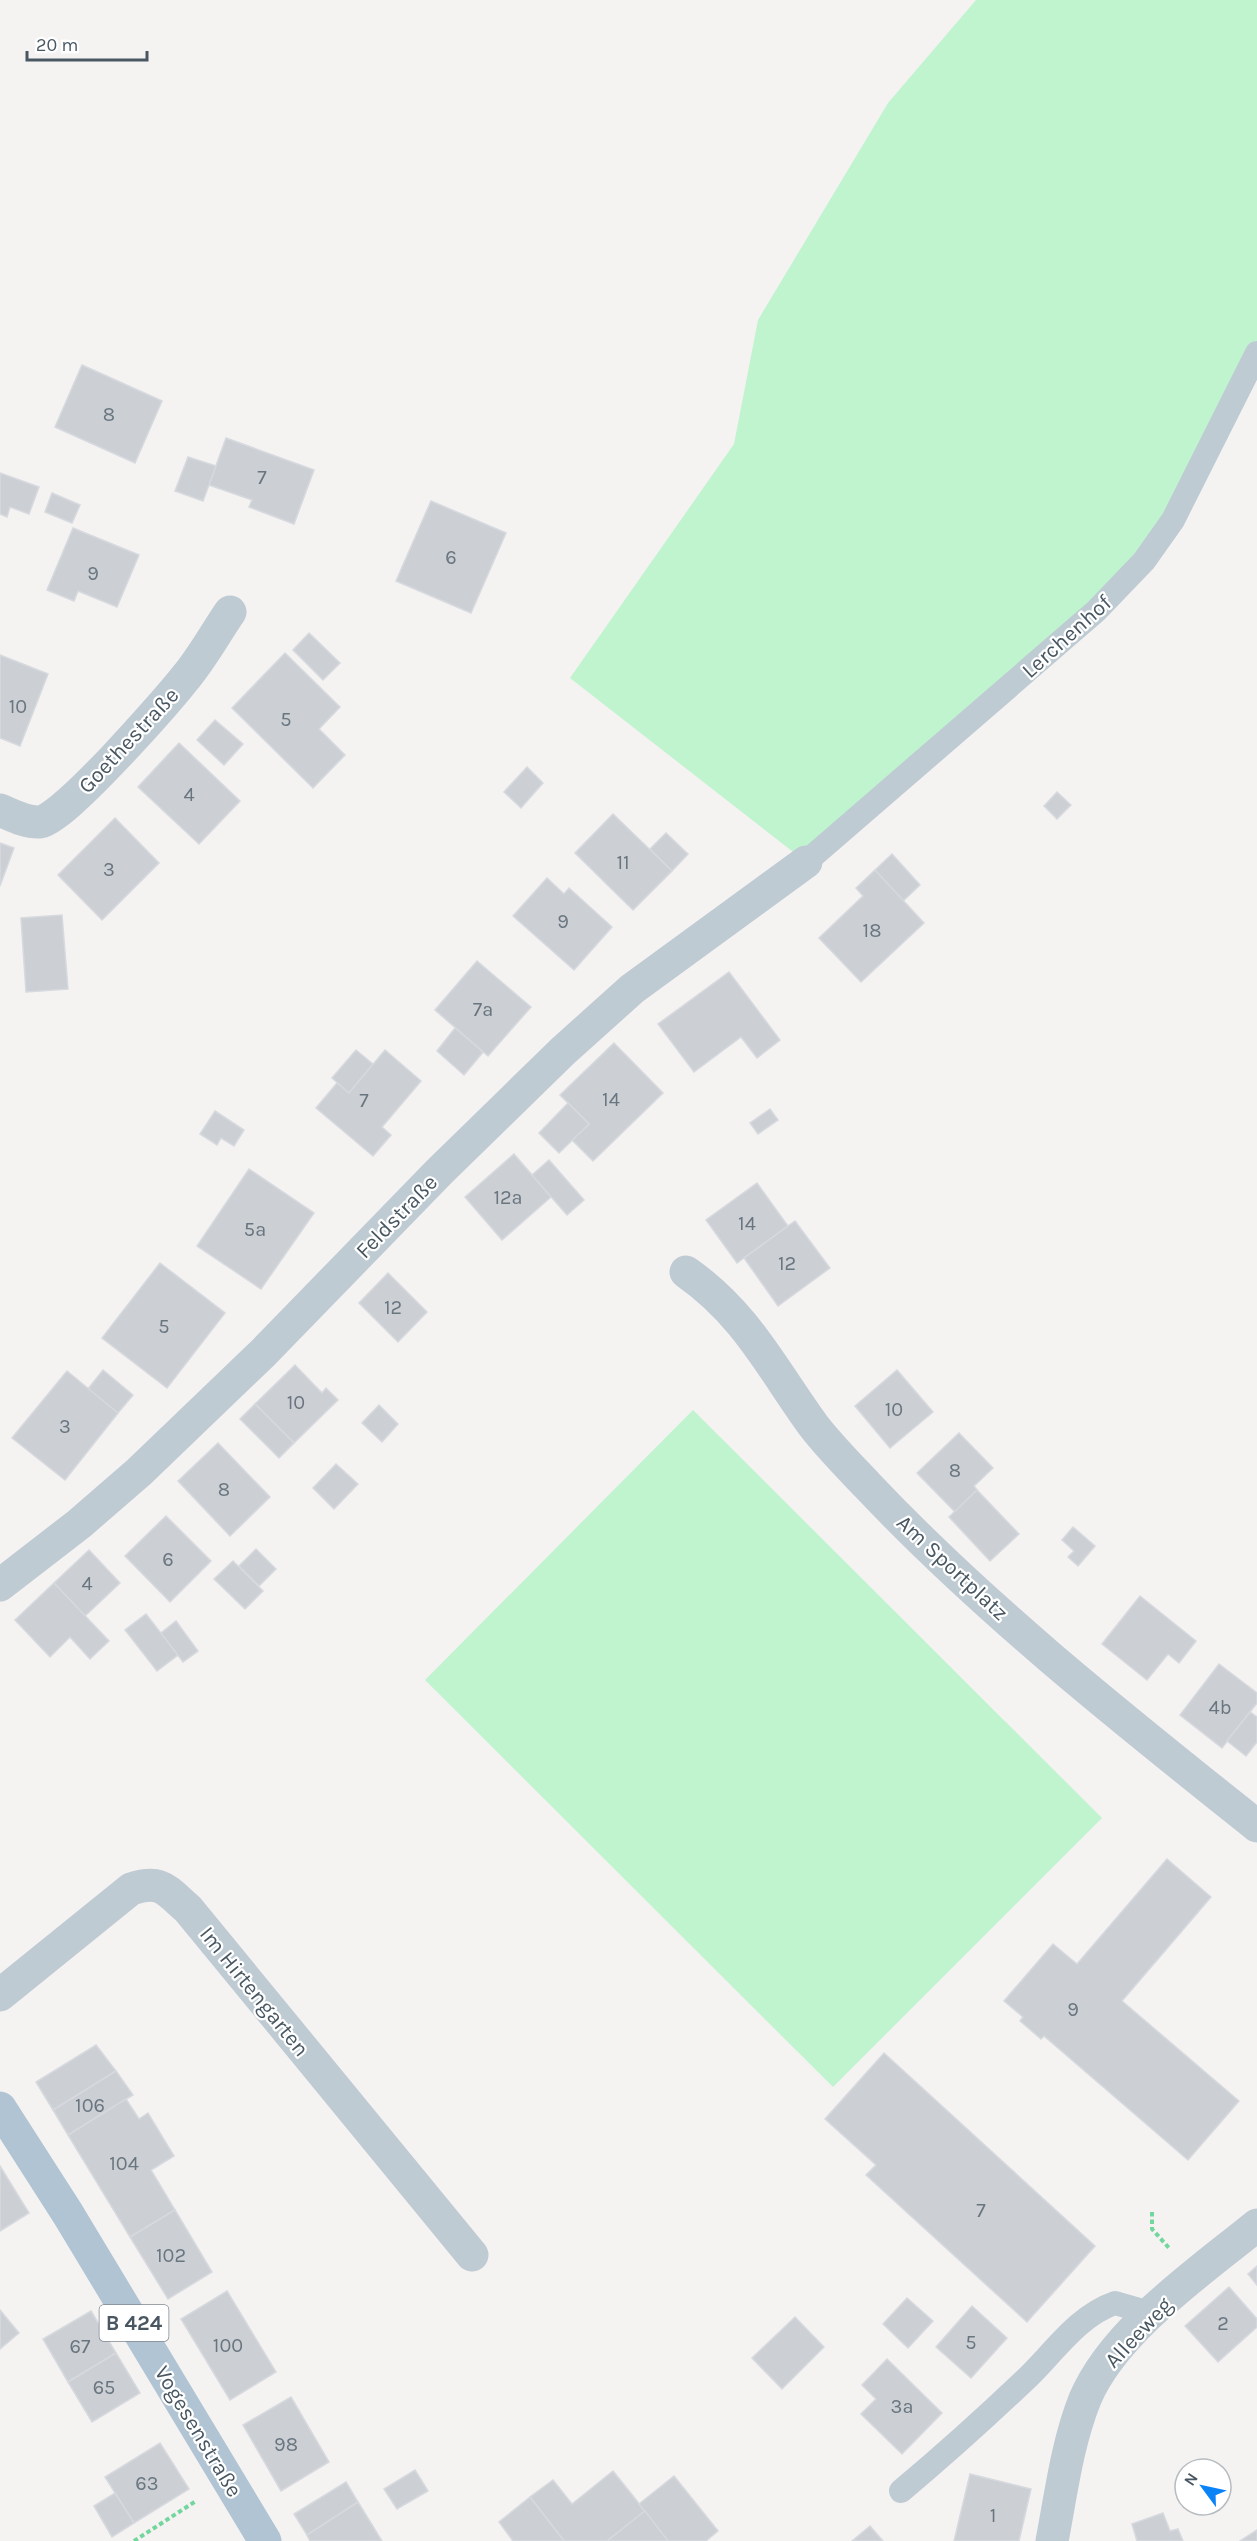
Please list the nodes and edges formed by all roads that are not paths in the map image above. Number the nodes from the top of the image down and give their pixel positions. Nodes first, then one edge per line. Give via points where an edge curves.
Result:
1 (1257, 353) edge
2 (230, 612) dead end
3 (0, 810) edge
4 (806, 862) joint
5 (686, 1272) dead end
6 (0, 1585) edge
7 (1257, 1826) edge
8 (0, 1995) edge
9 (0, 2108) edge
10 (1257, 2225) edge
11 (472, 2255) dead end
12 (1150, 2313) junction
13 (901, 2490) dead end
14 (265, 2541) edge
15 (1052, 2541) edge

1 - 4 lane, Lerchenhof via 1173,519 1144,561 1096,611
2 - 3 street, Goethestraße via 187,676 58,813 41,822
4 - 6 street, Feldstraße via 632,989 439,1172 263,1353 139,1472
5 - 7 street, Am Sportplatz via 711,1289 740,1318 814,1427 900,1520 1013,1623
8 - 11 street, Im Hirtengarten via 131,1889 161,1885 188,1909
9 - 14 main road, Vogesenstraße / B 424
10 - 12 street, Alleeweg
12 - 13 lane via 1115,2303 1078,2325 970,2433
12 - 15 street, Alleeweg via 1114,2353 1086,2397 1074,2433

